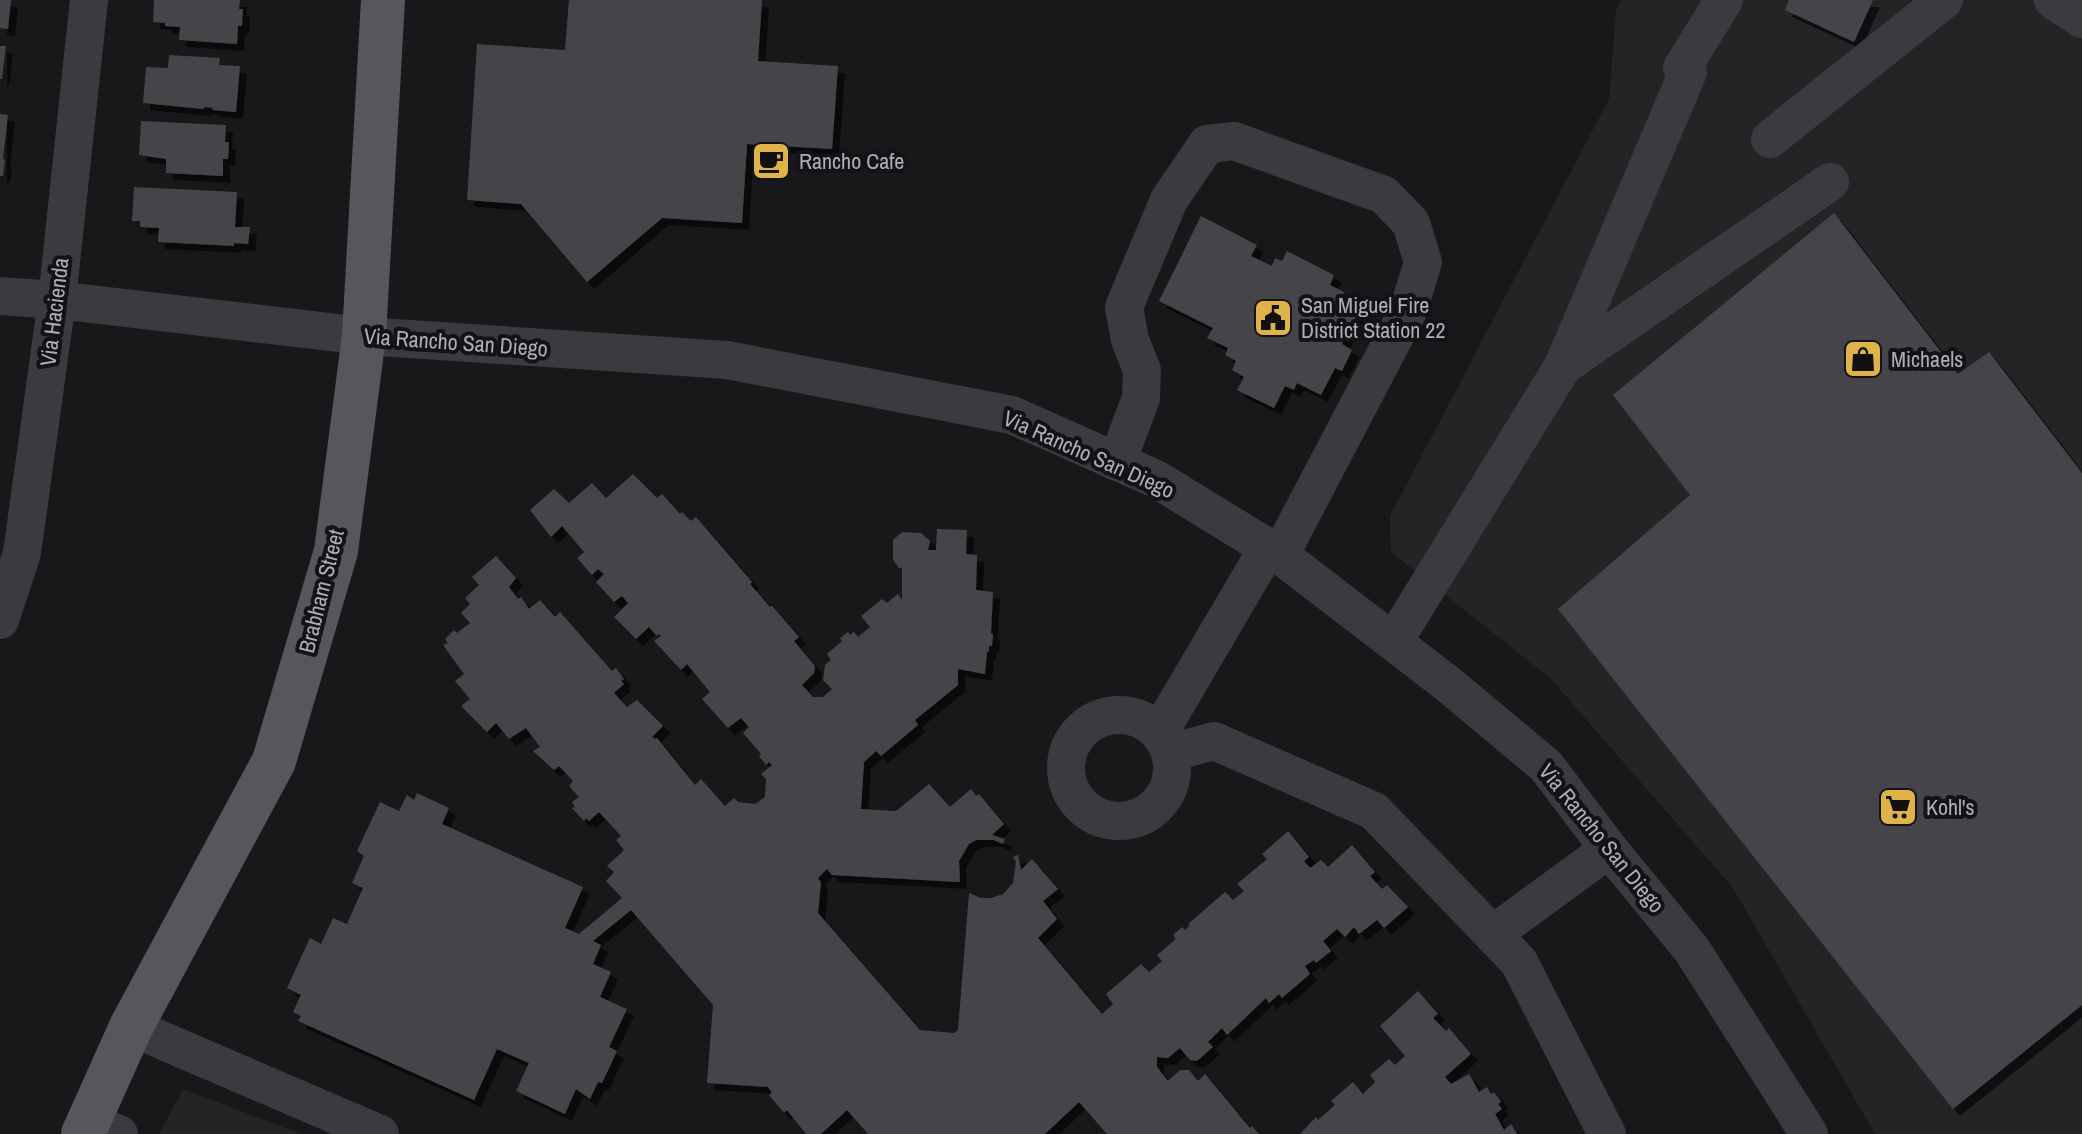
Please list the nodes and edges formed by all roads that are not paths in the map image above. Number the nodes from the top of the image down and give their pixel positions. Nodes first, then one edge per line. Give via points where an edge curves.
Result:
1 (89, 0) edge
2 (383, 0) edge
3 (1724, 0) edge
4 (1944, 0) edge
5 (2053, 0) edge
6 (2082, 19) edge
7 (1770, 139) dead end
8 (1830, 182) dead end
9 (0, 296) edge
10 (57, 300) junction
11 (364, 336) junction
12 (1563, 366) junction
13 (1117, 462) junction
14 (1275, 550) junction
15 (0, 620) edge
16 (1394, 641) junction
17 (1609, 849) junction
18 (1493, 934) junction
19 (131, 1027) junction
20 (97, 1130) edge
21 (380, 1134) edge
22 (1607, 1134) edge
23 (1809, 1134) edge

1 - 10 street, Via Hacienda
2 - 11 main road, Brabham Street
3 - 12 street via 1685,70
4 - 7 street
5 - 6 street
8 - 12 street
9 - 10 street, Via Rancho San Diego
10 - 11 street, Via Rancho San Diego
10 - 15 street, Via Hacienda via 22,553
11 - 13 street, Via Rancho San Diego via 727,360 1012,415
11 - 19 main road, Brabham Street via 336,551 274,761
12 - 16 street
13 - 14 street, Via Rancho San Diego via 1156,479
13 - 14 street via 1141,398 1142,370 1124,307 1169,200 1207,144 1234,141 1384,195 1411,223 1423,262 1408,311
14 - 16 street, Via Rancho San Diego
14 - 18 street via 1164,743 1214,741 1374,811
16 - 17 street, Via Rancho San Diego via 1546,766
17 - 18 street
17 - 23 street, Via Rancho San Diego via 1692,950
18 - 22 street via 1519,962
19 - 20 main road, Brabham Street
19 - 21 street

